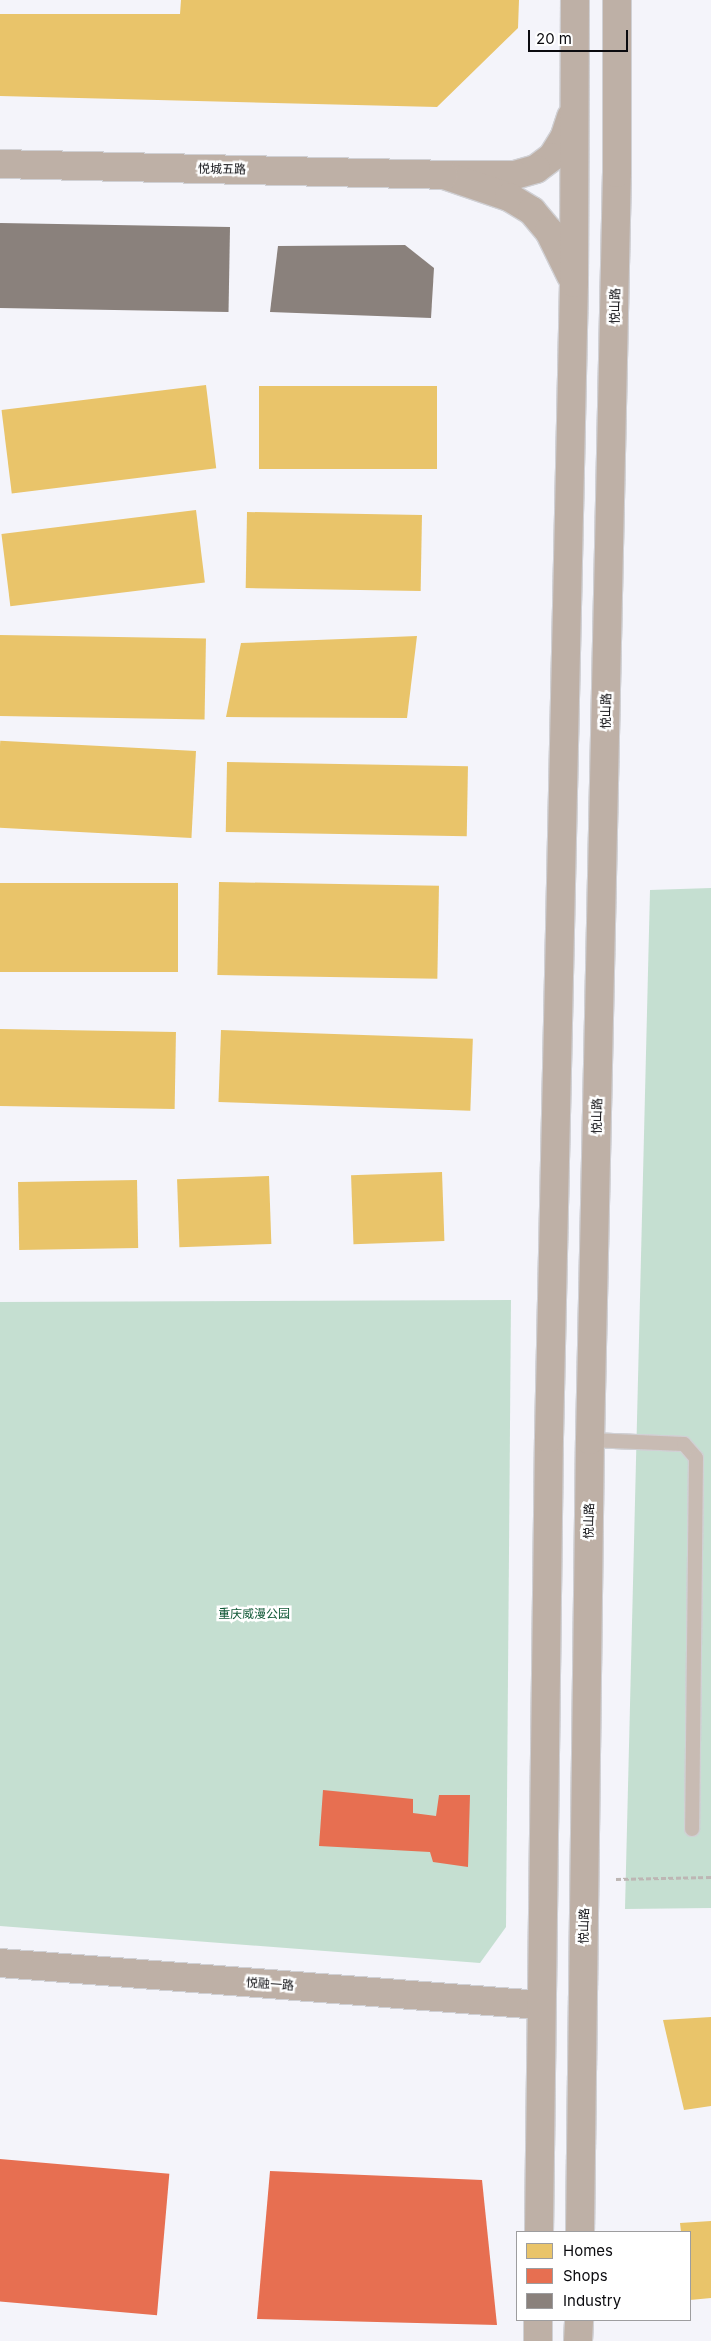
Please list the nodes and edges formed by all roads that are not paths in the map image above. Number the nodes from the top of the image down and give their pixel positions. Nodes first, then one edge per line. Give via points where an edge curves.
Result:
1 (576, 0) edge
2 (617, 0) edge
3 (576, 104) junction
4 (0, 164) edge
5 (444, 175) junction
6 (574, 282) junction
7 (590, 1440) junction
8 (692, 1829) dead end
9 (0, 1962) edge
10 (540, 2005) junction
11 (539, 2231) edge
12 (580, 2231) edge
13 (538, 2321) edge
14 (579, 2321) edge
15 (538, 2341) edge
16 (578, 2341) edge

1 - 3 main road
2 - 7 main road, 悦山路 via 617,174
3 - 5 main road, 悦城五路 via 564,138 552,157 536,169 515,175
3 - 6 main road
4 - 5 main road, 悦城五路
5 - 6 main road via 509,198 532,211 549,231
6 - 10 main road
7 - 8 lane via 684,1444 696,1458
7 - 12 main road, 悦山路
9 - 10 main road, 悦融一路
10 - 11 main road
13 - 15 main road
14 - 16 main road

